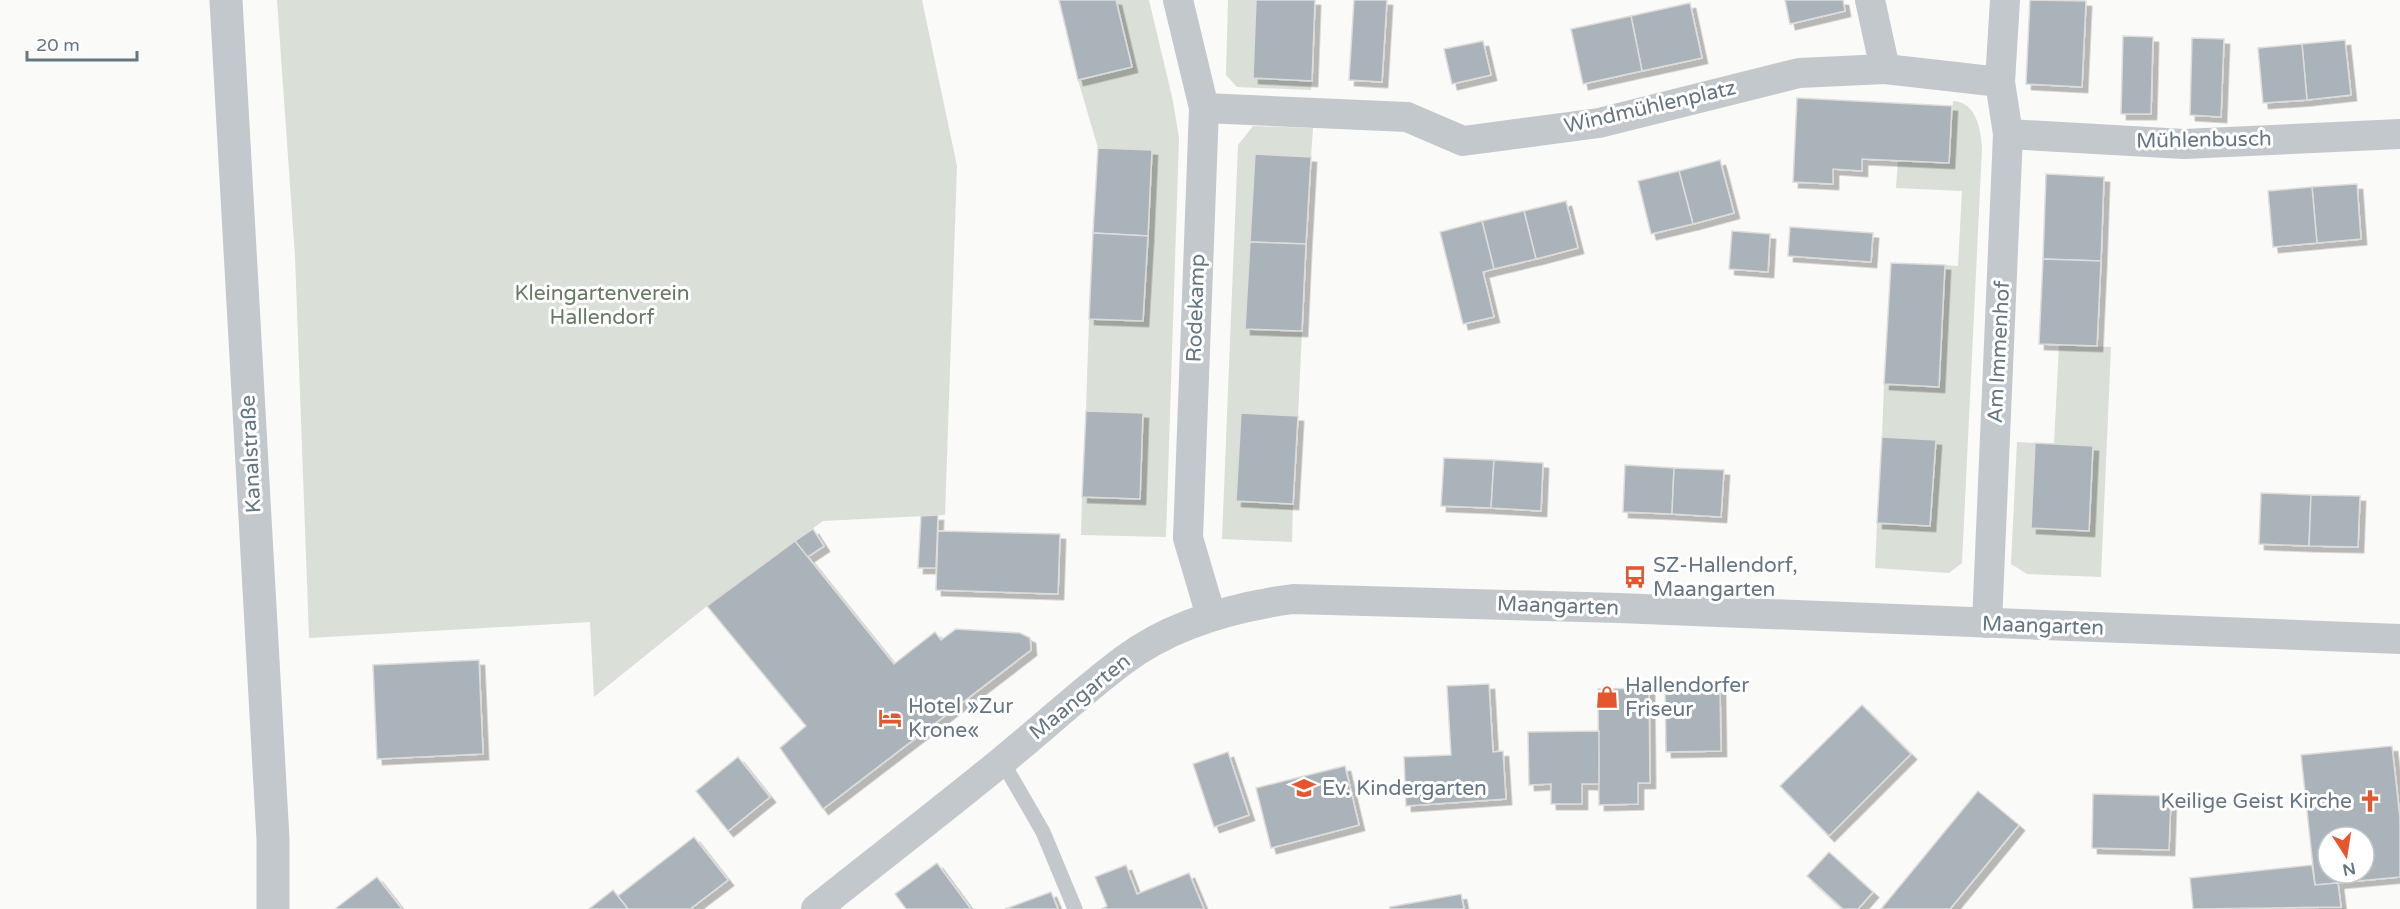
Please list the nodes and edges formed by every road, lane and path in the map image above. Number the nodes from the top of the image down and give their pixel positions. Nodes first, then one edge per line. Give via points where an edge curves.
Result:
1 (226, 0) edge
2 (1178, 0) edge
3 (1870, 0) edge
4 (2005, 0) edge
5 (1885, 69) junction
6 (2000, 82) junction
7 (1204, 108) junction
8 (2008, 134) junction
9 (2400, 134) edge
10 (1211, 616) junction
11 (1987, 623) junction
12 (2400, 639) edge
13 (1002, 762) junction
14 (273, 909) edge
15 (816, 909) edge
16 (1075, 909) edge

1 - 14 street, Kanalstraße via 273,839
2 - 7 street, Rodekamp
3 - 5 street
4 - 6 street, Am Immenhof
5 - 6 street
5 - 7 street, Windmühlenplatz via 1798,73 1599,123 1463,141 1407,117
6 - 8 street, Am Immenhof
7 - 10 street, Rodekamp via 1188,538
8 - 9 street, Mühlenbusch via 2184,144
8 - 11 street, Am Immenhof
10 - 11 street, Maangarten via 1252,604 1293,599
10 - 13 street, Maangarten via 1168,634 1125,659
11 - 12 street, Maangarten
13 - 15 street, Maangarten
13 - 16 lane via 1043,832

